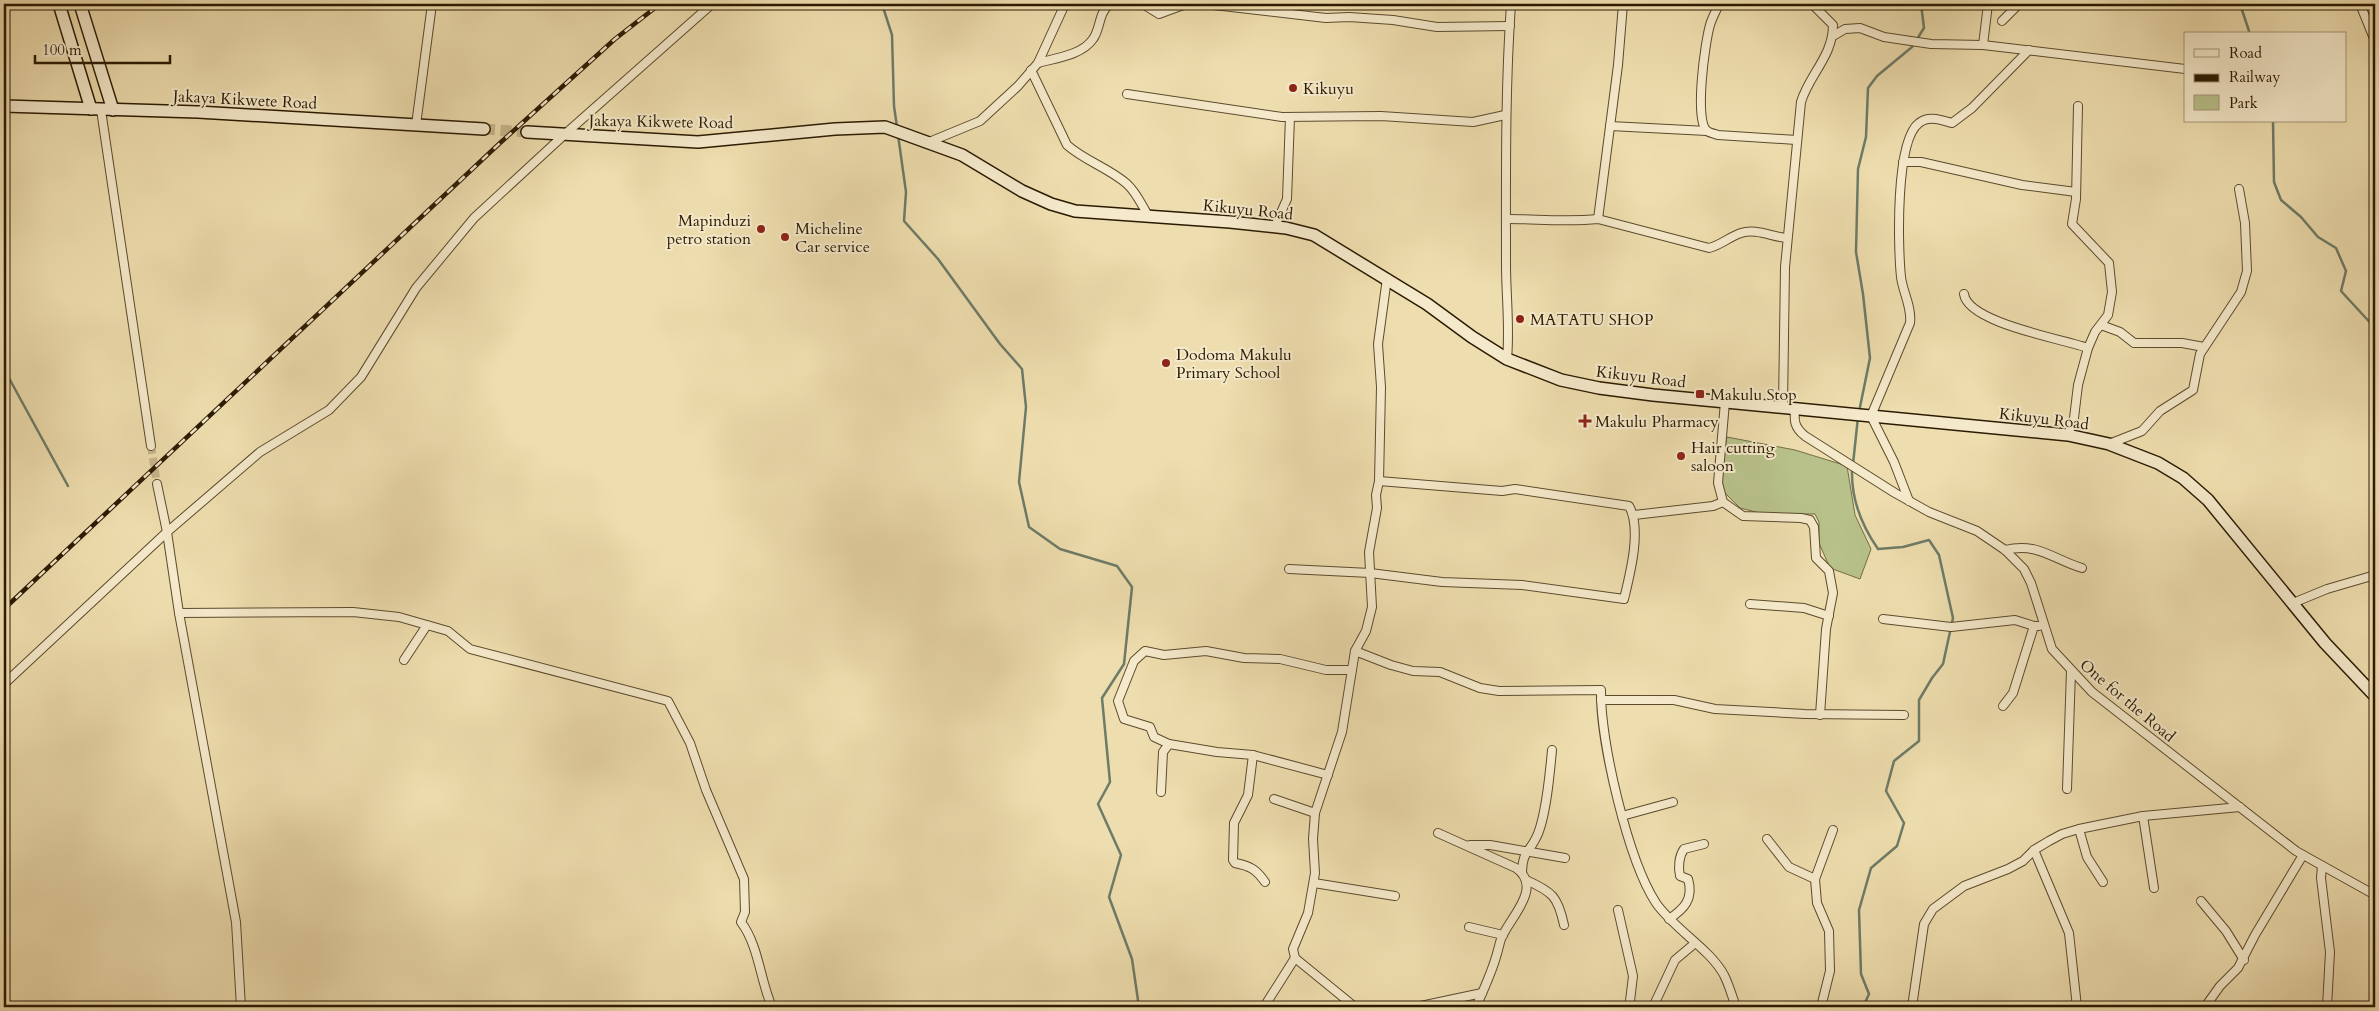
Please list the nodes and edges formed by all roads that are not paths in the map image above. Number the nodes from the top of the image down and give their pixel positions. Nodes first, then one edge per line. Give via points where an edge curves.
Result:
1 (59, 4) edge
2 (80, 4) edge
3 (432, 4) edge
4 (712, 4) edge
5 (1064, 4) edge
6 (1110, 4) edge
7 (1142, 4) edge
8 (1186, 4) edge
9 (1205, 4) edge
10 (1511, 4) edge
11 (1623, 4) edge
12 (1719, 4) edge
13 (1812, 4) edge
14 (1988, 4) edge
15 (2019, 4) edge
16 (2360, 4) edge
17 (2002, 21) dead end
18 (1510, 26) junction
19 (1832, 36) junction
20 (2375, 41) edge
21 (1983, 45) junction
22 (2028, 50) junction
23 (1038, 63) junction
24 (2184, 69) edge
25 (1031, 70) junction
26 (1126, 94) dead end
27 (4, 106) edge
28 (2078, 106) dead end
29 (102, 110) junction
30 (1505, 115) junction
31 (1290, 117) junction
32 (416, 125) junction
33 (1610, 126) junction
34 (884, 127) joint
35 (484, 129) tunnel mouth
36 (527, 132) tunnel mouth
37 (1707, 132) junction
38 (564, 135) junction
39 (1796, 140) junction
40 (929, 142) junction
41 (1903, 162) junction
42 (2239, 189) dead end
43 (2076, 192) junction
44 (1149, 217) junction
45 (1508, 219) junction
46 (1598, 219) junction
47 (1275, 226) junction
48 (1787, 238) junction
49 (1387, 278) junction
50 (1964, 294) dead end
51 (2101, 325) junction
52 (2204, 347) junction
53 (2088, 348) junction
54 (1507, 359) junction
55 (1725, 402) junction
56 (1783, 406) junction
57 (1795, 408) junction
58 (1867, 416) junction
59 (2068, 436) junction
60 (2109, 444) junction
61 (151, 446) tunnel mouth
62 (1379, 481) junction
63 (157, 484) tunnel mouth
64 (1910, 501) junction
65 (1723, 502) junction
66 (1634, 515) junction
67 (168, 532) junction
68 (2005, 550) junction
69 (2082, 568) dead end
70 (1288, 569) dead end
71 (1370, 573) junction
72 (2375, 575) edge
73 (2293, 603) junction
74 (1750, 604) dead end
75 (179, 613) junction
76 (1829, 616) junction
77 (1883, 619) dead end
78 (427, 625) junction
79 (2034, 626) junction
80 (2043, 626) junction
81 (1355, 651) junction
82 (404, 660) dead end
83 (1352, 670) junction
84 (2071, 671) junction
85 (4, 684) edge
86 (2375, 696) edge
87 (1601, 700) junction
88 (2004, 706) dead end
89 (1820, 715) junction
90 (1904, 715) dead end
91 (1170, 744) junction
92 (1552, 750) dead end
93 (1253, 755) junction
94 (1328, 775) junction
95 (2067, 788) dead end
96 (1161, 792) dead end
97 (1274, 799) dead end
98 (1673, 802) dead end
99 (2240, 807) junction
100 (1315, 813) junction
101 (1622, 816) junction
102 (2143, 816) junction
103 (2079, 829) junction
104 (1833, 830) dead end
105 (1438, 833) dead end
106 (1768, 839) dead end
107 (1704, 844) dead end
108 (1465, 846) junction
109 (2034, 850) junction
110 (1526, 851) junction
111 (2302, 855) junction
112 (1565, 858) dead end
113 (2322, 866) junction
114 (1522, 872) junction
115 (1815, 879) junction
116 (1526, 880) junction
117 (1265, 882) dead end
118 (2103, 882) dead end
119 (1314, 883) junction
120 (2154, 888) dead end
121 (2375, 895) edge
122 (1395, 896) dead end
123 (2201, 901) dead end
124 (1618, 910) dead end
125 (1669, 919) junction
126 (1564, 925) dead end
127 (1469, 927) dead end
128 (1503, 935) junction
129 (1694, 944) junction
130 (1294, 958) junction
131 (2244, 960) junction
132 (1482, 993) junction
133 (1347, 1004) edge
134 (241, 1007) edge
135 (772, 1007) edge
136 (1264, 1007) edge
137 (1355, 1007) edge
138 (1416, 1007) edge
139 (1476, 1007) edge
140 (1631, 1007) edge
141 (1653, 1007) edge
142 (1736, 1007) edge
143 (1821, 1007) edge
144 (1912, 1007) edge
145 (2077, 1007) edge
146 (2205, 1007) edge
147 (2327, 1007) edge

1 - 29 main road
2 - 29 main road
3 - 32 street
4 - 38 street
5 - 23 street
6 - 23 street via 1102,13 1093,39 1084,48
7 - 8 street via 1159,14
9 - 18 street via 1326,18 1393,20 1437,28
10 - 18 street
11 - 33 street
12 - 37 street via 1710,24 1704,58 1701,116
13 - 19 street via 1832,25
14 - 21 street
15 - 17 street
16 - 20 street
18 - 30 street
19 - 21 street via 1845,29 1860,28 1884,37 1922,43
19 - 39 street via 1826,57 1803,94
21 - 22 street
22 - 24 street
22 - 41 street via 1972,108 1952,123 1932,118 1919,122 1913,130
23 - 25 street
25 - 40 street via 980,121
25 - 44 street via 1067,145 1127,184
26 - 31 street
27 - 29 main road, Jakaya Kikwete Road
28 - 43 street
29 - 32 main road, Jakaya Kikwete Road via 198,112
29 - 61 street
30 - 31 street via 1473,122 1381,116
30 - 45 street
31 - 47 street via 1287,199
32 - 35 main road, Jakaya Kikwete Road
33 - 37 street
33 - 46 street
34 - 38 main road, Jakaya Kikwete Road via 698,142
34 - 40 main road, Kikuyu Road
36 - 38 main road, Jakaya Kikwete Road
37 - 39 street
38 - 67 street via 474,218 416,288 361,377 329,410 260,452
39 - 48 street
40 - 44 main road, Kikuyu Road via 962,155 1022,191 1051,204 1075,211
41 - 43 street via 1921,162 2022,185
41 - 58 street via 1900,175 1901,278 1911,315
42 - 52 street via 2248,270 2241,292
43 - 51 street via 2072,224 2109,263 2112,292 2108,315
44 - 47 main road, Kikuyu Road
45 - 46 street
45 - 54 street
46 - 48 street via 1709,248 1721,245 1740,233 1760,232
47 - 49 main road, Kikuyu Road via 1314,235
48 - 56 street
49 - 54 main road, Kikuyu Road
49 - 62 street via 1378,344 1381,387
50 - 53 street via 1971,307 1994,320
51 - 52 street via 2120,332 2134,343
51 - 53 street
52 - 60 street via 2194,390 2160,411 2142,431
53 - 59 street
54 - 55 main road, Kikuyu Road via 1561,380 1599,388
55 - 56 main road, Kikuyu Road
55 - 65 street via 1718,482
56 - 57 main road, Kikuyu Road
57 - 58 main road, Kikuyu Road
57 - 64 street, One for the Road via 1797,430
58 - 59 main road, Kikuyu Road
58 - 64 street via 1894,462
59 - 60 main road, Kikuyu Road
60 - 73 main road, Kikuyu Road via 2158,463 2208,500
62 - 66 street via 1515,490 1618,503 1629,506
62 - 71 street via 1369,552
63 - 67 street
64 - 68 street, One for the Road via 1977,531
65 - 66 street via 1713,506
65 - 76 street via 1744,516 1801,518 1813,523 1816,558 1829,571 1833,592
66 - 71 street via 1630,577 1624,599 1522,585 1442,582
67 - 75 street
67 - 85 street
68 - 69 street via 2020,546 2035,548
68 - 80 street, One for the Road via 2024,569 2031,583
70 - 71 street
71 - 81 street via 1372,607 1366,631
72 - 73 street
73 - 86 main road, Kikuyu Road via 2324,643
74 - 76 street via 1804,608
75 - 78 street via 353,612 399,616
75 - 134 street via 236,922
76 - 89 street
77 - 79 street via 1951,627 2015,620
78 - 82 street
78 - 135 street via 448,631 470,649 668,701 690,743 744,879 745,912 741,922 753,942
79 - 80 street
79 - 88 street via 2013,693
80 - 84 street, One for the Road via 2052,649
81 - 83 street
81 - 87 street via 1412,671 1440,672 1480,688 1601,690
83 - 91 street via 1326,670 1280,659 1244,658 1206,651 1164,655 1144,651 1134,662 1118,701 1124,718 1150,727 1154,737
83 - 94 street via 1342,732
84 - 95 street
84 - 99 street, One for the Road via 2156,744
87 - 89 street via 1674,700 1715,709
87 - 101 street via 1610,765
89 - 90 street
91 - 93 street
91 - 96 street via 1163,752
92 - 110 street via 1549,784 1536,838
93 - 94 street
93 - 117 street via 1248,795 1234,823 1234,860 1257,870
94 - 100 street
97 - 100 street
98 - 101 street
99 - 102 street
99 - 111 street, One for the Road
100 - 119 street
101 - 125 street via 1645,883
102 - 103 street
102 - 120 street
103 - 109 street via 2062,834
103 - 118 street via 2087,856
104 - 115 street
105 - 108 street
106 - 115 street via 1789,867
107 - 125 street via 1684,849 1680,854 1679,873 1688,880 1688,902
108 - 110 street
108 - 114 street
109 - 144 street via 2008,869 1964,886 1933,909 1924,924
109 - 145 street via 2069,933
110 - 112 street
110 - 114 street
111 - 113 street, One for the Road
111 - 131 street
113 - 121 street, One for the Road
113 - 147 street via 2330,952
114 - 116 street
115 - 143 street via 1817,903 1829,938 1830,972
116 - 126 street via 1552,894 1560,904
116 - 128 street via 1521,908
119 - 122 street
119 - 130 street via 1308,914 1293,949
123 - 131 street via 2226,931
124 - 140 street via 1633,976
125 - 129 street
127 - 128 street
128 - 132 street
129 - 141 street via 1675,960
129 - 142 street via 1723,974
130 - 133 street
130 - 136 street
131 - 146 street
132 - 138 street
132 - 139 street
133 - 137 street

